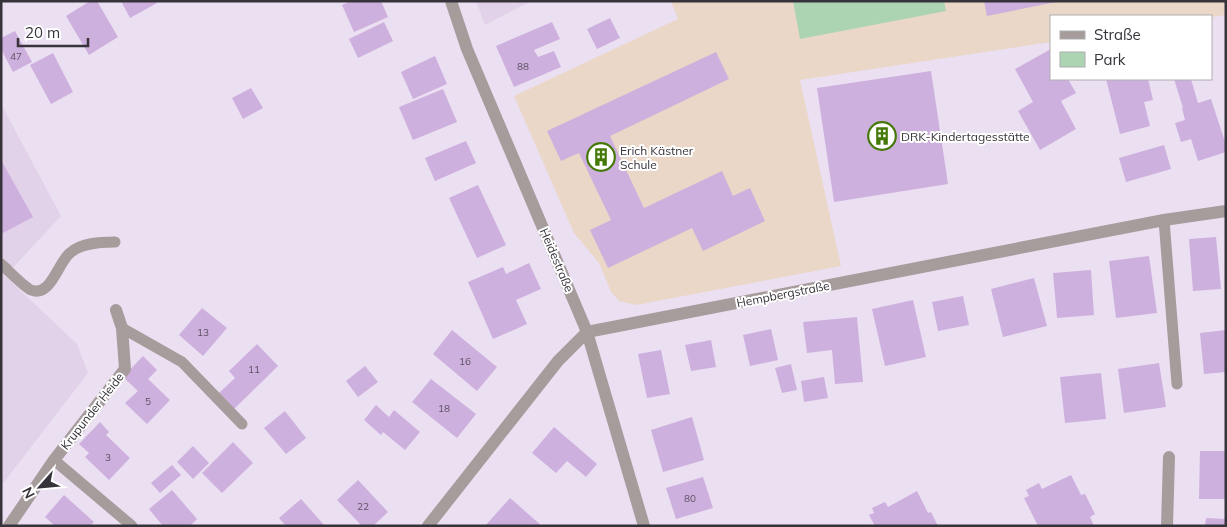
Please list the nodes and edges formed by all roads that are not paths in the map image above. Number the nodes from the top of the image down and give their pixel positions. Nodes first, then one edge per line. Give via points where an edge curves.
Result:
1 (451, 1) edge
2 (1226, 211) edge
3 (1164, 220) junction
4 (115, 242) dead end
5 (1, 264) edge
6 (116, 310) dead end
7 (122, 328) junction
8 (587, 332) junction
9 (1177, 384) dead end
10 (242, 424) dead end
11 (1169, 457) dead end
12 (54, 460) junction
13 (8, 526) edge
14 (132, 526) edge
15 (428, 526) edge
16 (644, 526) edge
17 (1167, 526) edge

1 - 8 street, Heidestraße via 467,49
2 - 3 street, Hempbergstraße
3 - 8 street, Hempbergstraße
3 - 9 lane
4 - 5 lane via 98,242 71,252 61,262 49,285 38,291 30,290
6 - 7 street, Krupunder Heide
7 - 10 lane via 182,362
7 - 12 street, Krupunder Heide via 124,369
8 - 15 street via 558,361
8 - 16 street, Heidestraße
11 - 17 street
12 - 13 street, Krupunder Heide
12 - 14 lane

